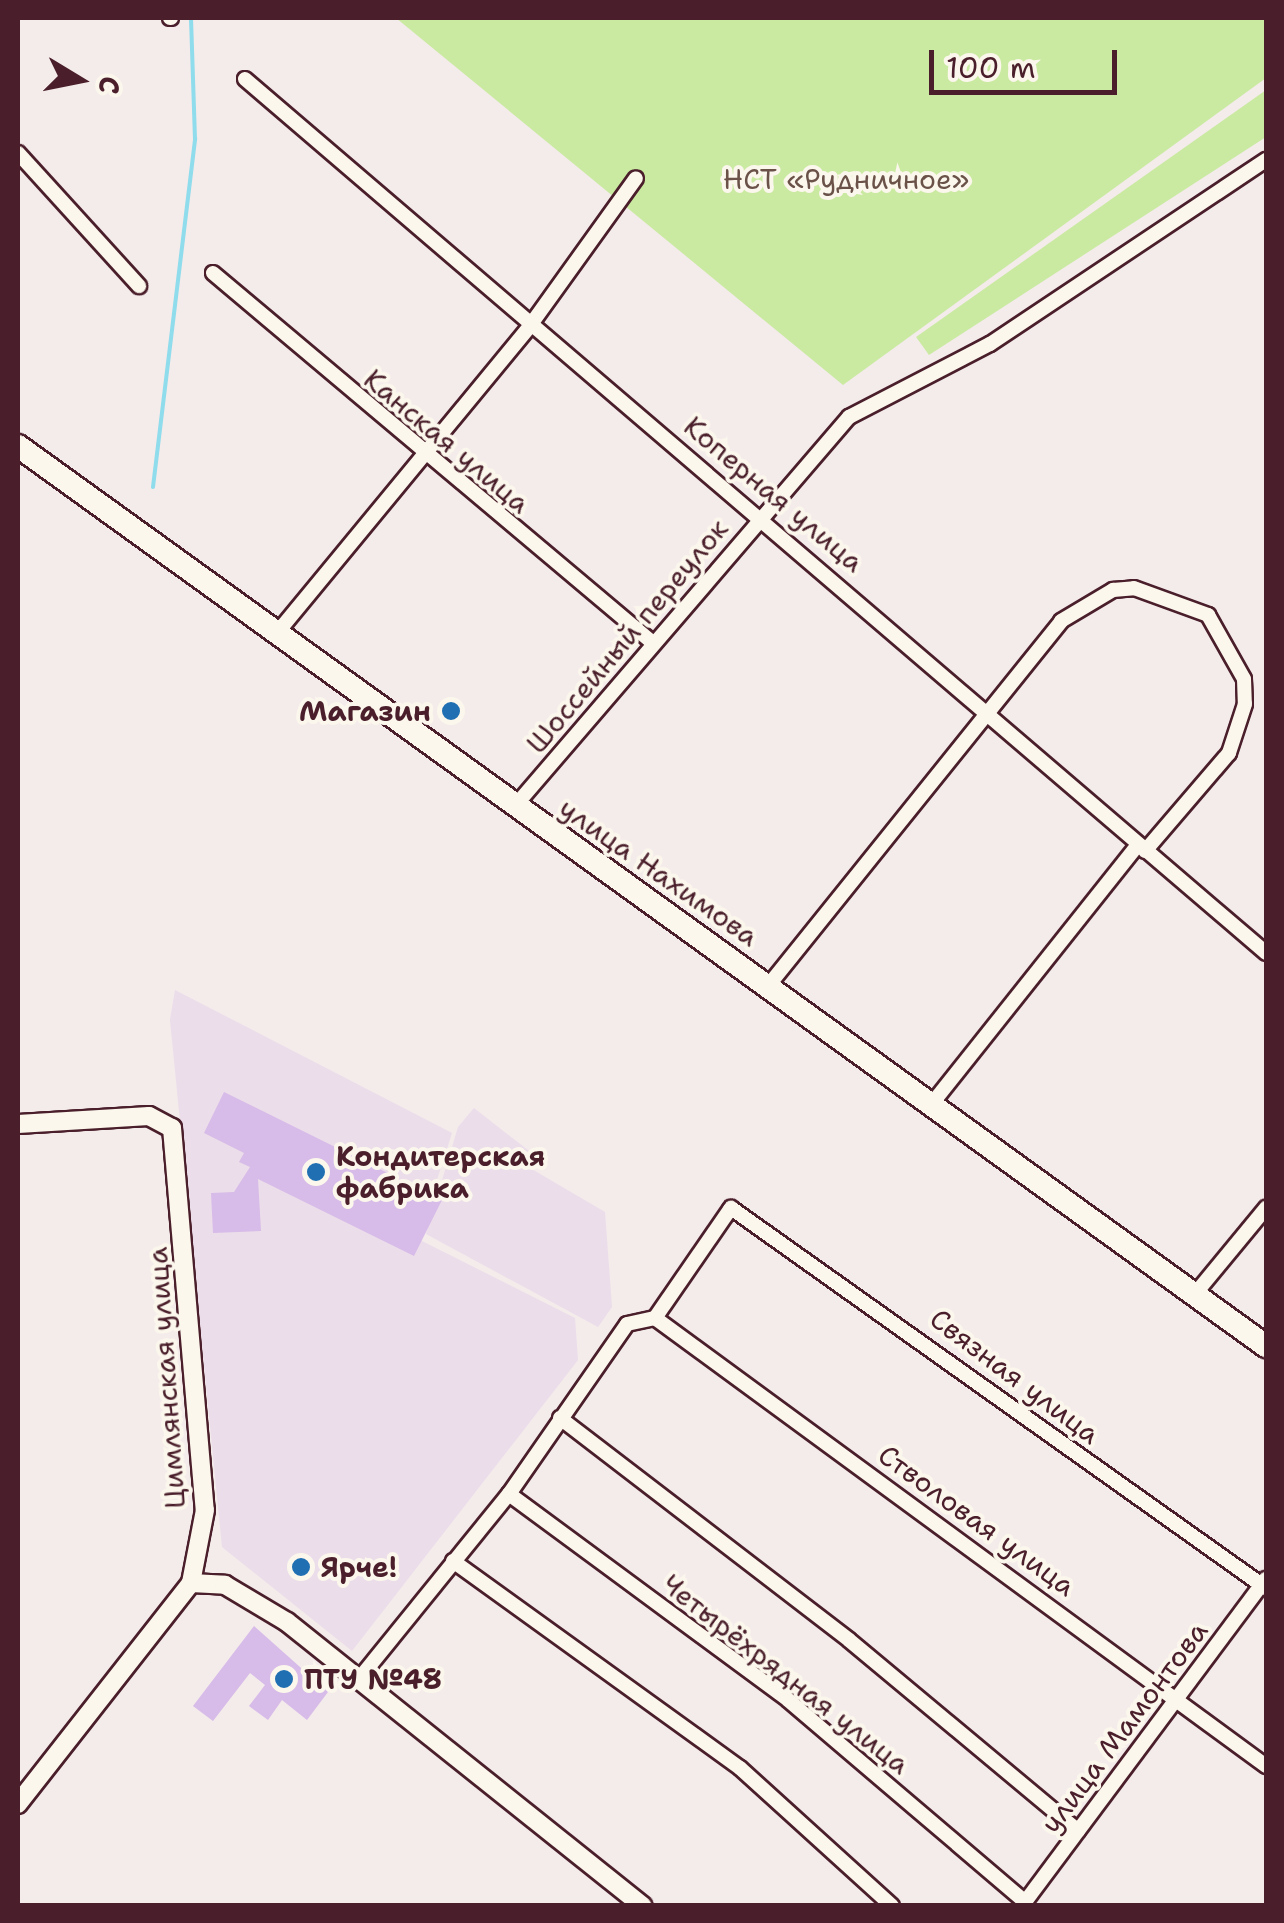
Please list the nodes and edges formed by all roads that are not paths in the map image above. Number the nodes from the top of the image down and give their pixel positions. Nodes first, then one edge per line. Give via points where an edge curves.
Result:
1 (245, 78) dead end
2 (18, 153) edge
3 (1266, 160) edge
4 (636, 178) dead end
5 (213, 273) dead end
6 (138, 286) dead end
7 (529, 327) junction
8 (18, 446) edge
9 (422, 456) junction
10 (763, 514) junction
11 (277, 633) junction
12 (653, 642) junction
13 (986, 710) junction
14 (516, 806) junction
15 (1142, 848) junction
16 (1266, 953) edge
17 (768, 986) junction
18 (931, 1104) junction
19 (18, 1124) edge
20 (1266, 1208) edge
21 (1194, 1294) junction
22 (654, 1318) junction
23 (1266, 1346) edge
24 (560, 1418) junction
25 (509, 1494) junction
26 (453, 1561) junction
27 (191, 1583) junction
28 (1265, 1584) edge
29 (360, 1679) junction
30 (1179, 1697) junction
31 (1266, 1766) edge
32 (18, 1804) edge
33 (1078, 1831) junction
34 (1024, 1904) edge
35 (643, 1906) edge
36 (892, 1906) edge

1 - 7 street, Коперная улица
2 - 6 street
3 - 10 street, Шоссейный переулок via 990,344 849,416
4 - 7 street via 619,211
5 - 9 street, Канская улица
7 - 9 street
7 - 10 street, Коперная улица
8 - 11 main road, улица Нахимова
9 - 11 street
9 - 12 street, Канская улица
10 - 12 street, Шоссейный переулок
10 - 13 street, Коперная улица
11 - 14 main road, улица Нахимова
12 - 14 street, Шоссейный переулок
13 - 15 street, Коперная улица
13 - 15 street via 1061,620 1113,590 1168,594 1208,615 1244,679 1245,704 1229,753
13 - 17 street
14 - 17 main road, улица Нахимова
15 - 16 street, Коперная улица
15 - 18 street
17 - 18 main road, улица Нахимова
18 - 21 main road, улица Нахимова
19 - 27 street, Цимлянская улица via 149,1116 172,1128 204,1479
20 - 21 street
21 - 23 main road, улица Нахимова
22 - 24 street via 627,1324
22 - 28 street, Связная улица via 731,1208
22 - 30 street, Стволовая улица
24 - 25 street
24 - 33 street via 849,1640
25 - 26 street
25 - 34 street, Четырёхрядная улица via 788,1700
26 - 29 street
26 - 36 street via 740,1768
27 - 29 street via 242,1592
27 - 32 street
28 - 30 street, улица Мамонтова
29 - 35 street
30 - 31 street, Стволовая улица
30 - 33 street, улица Мамонтова
33 - 34 street, улица Мамонтова

